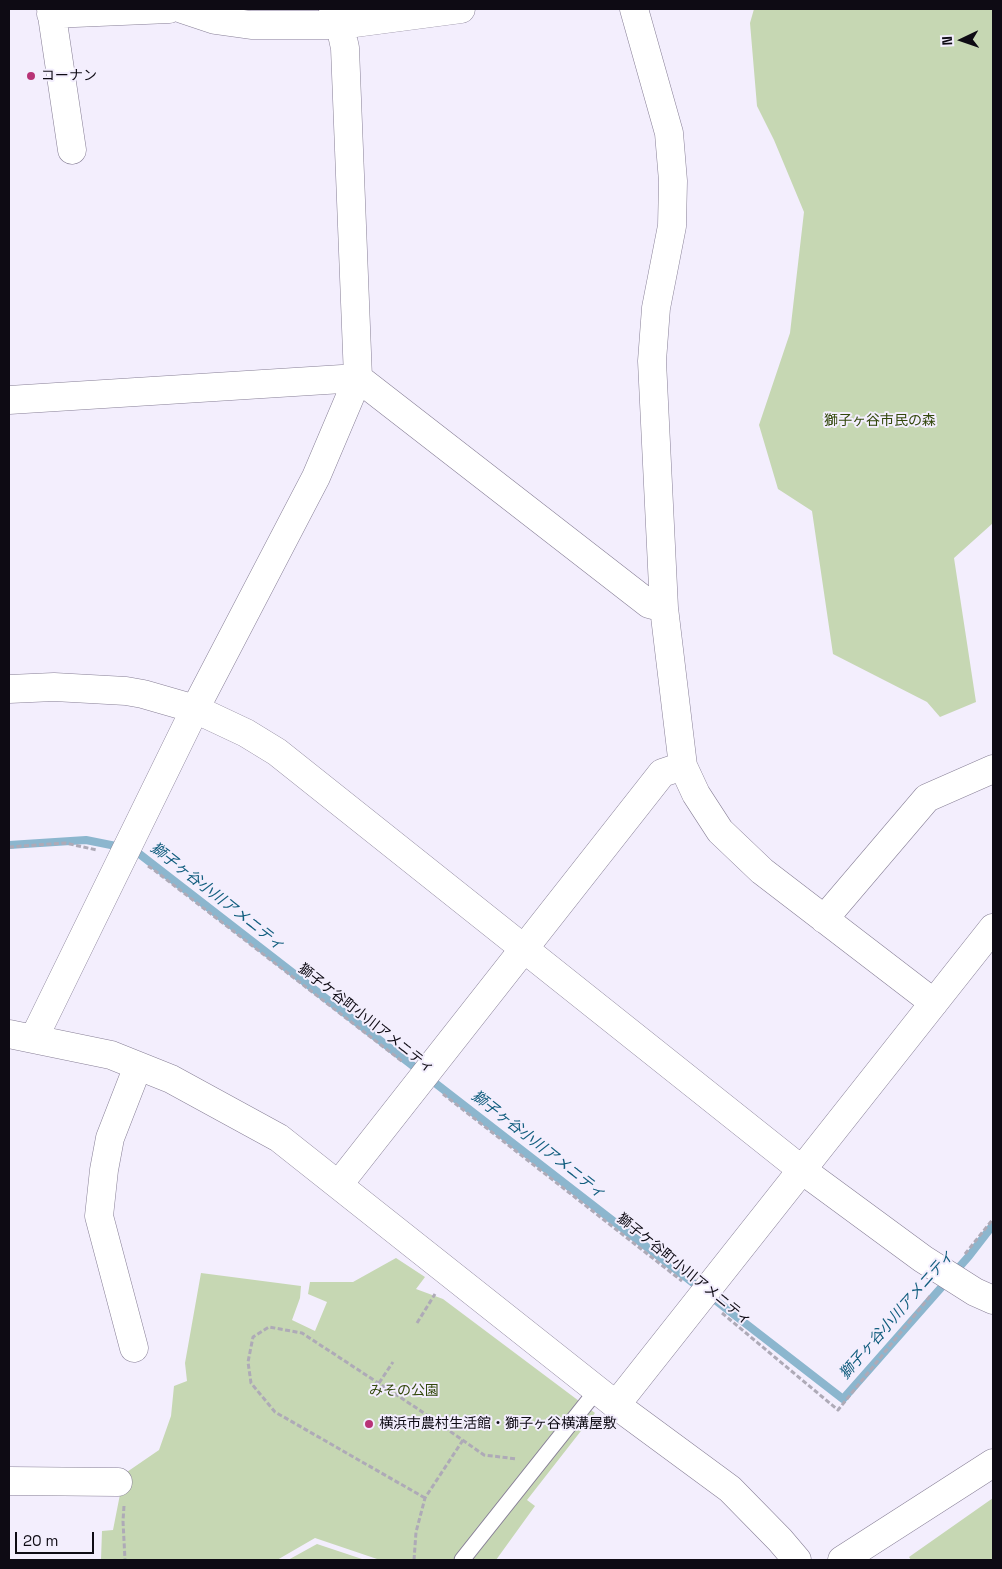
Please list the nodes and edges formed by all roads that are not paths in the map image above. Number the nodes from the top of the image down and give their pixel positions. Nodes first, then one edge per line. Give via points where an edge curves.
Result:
1 (169, 9) edge
2 (182, 9) edge
3 (461, 9) edge
4 (634, 9) edge
5 (51, 11) edge
6 (337, 17) edge
7 (72, 150) dead end
8 (358, 378) junction
9 (9, 400) edge
10 (664, 608) junction
11 (9, 689) edge
12 (195, 709) junction
13 (683, 766) junction
14 (993, 769) edge
15 (824, 919) junction
16 (993, 928) edge
17 (525, 949) junction
18 (934, 1003) junction
19 (21, 1036) edge
20 (138, 1066) junction
21 (802, 1170) junction
22 (339, 1184) junction
23 (993, 1300) edge
24 (134, 1348) dead end
25 (607, 1397) junction
26 (993, 1463) edge
27 (9, 1481) edge
28 (118, 1482) road end
29 (462, 1560) edge
30 (797, 1560) edge
31 (842, 1560) edge

1 - 5 street
2 - 6 street via 215,20 251,25
3 - 6 street
4 - 10 street via 670,133 673,180 672,226 656,308 652,361
5 - 7 street
6 - 8 street via 345,48
8 - 9 street
8 - 10 street via 650,604
8 - 12 street via 316,477
10 - 13 street
11 - 12 street via 54,687 126,691
12 - 17 street via 246,733 276,752
12 - 19 street via 124,855
13 - 15 street via 696,794 720,831 762,871
13 - 17 street via 662,773
14 - 15 street via 927,798
15 - 18 street
16 - 18 street
17 - 21 street
17 - 22 street
18 - 21 street
19 - 20 street via 110,1055
20 - 22 street via 171,1079 279,1138
20 - 24 street via 110,1138 99,1216
21 - 23 street via 923,1259
21 - 25 street via 702,1296
22 - 25 street
25 - 29 lane via 540,1462
25 - 30 street via 730,1490
26 - 31 street
27 - 28 street

